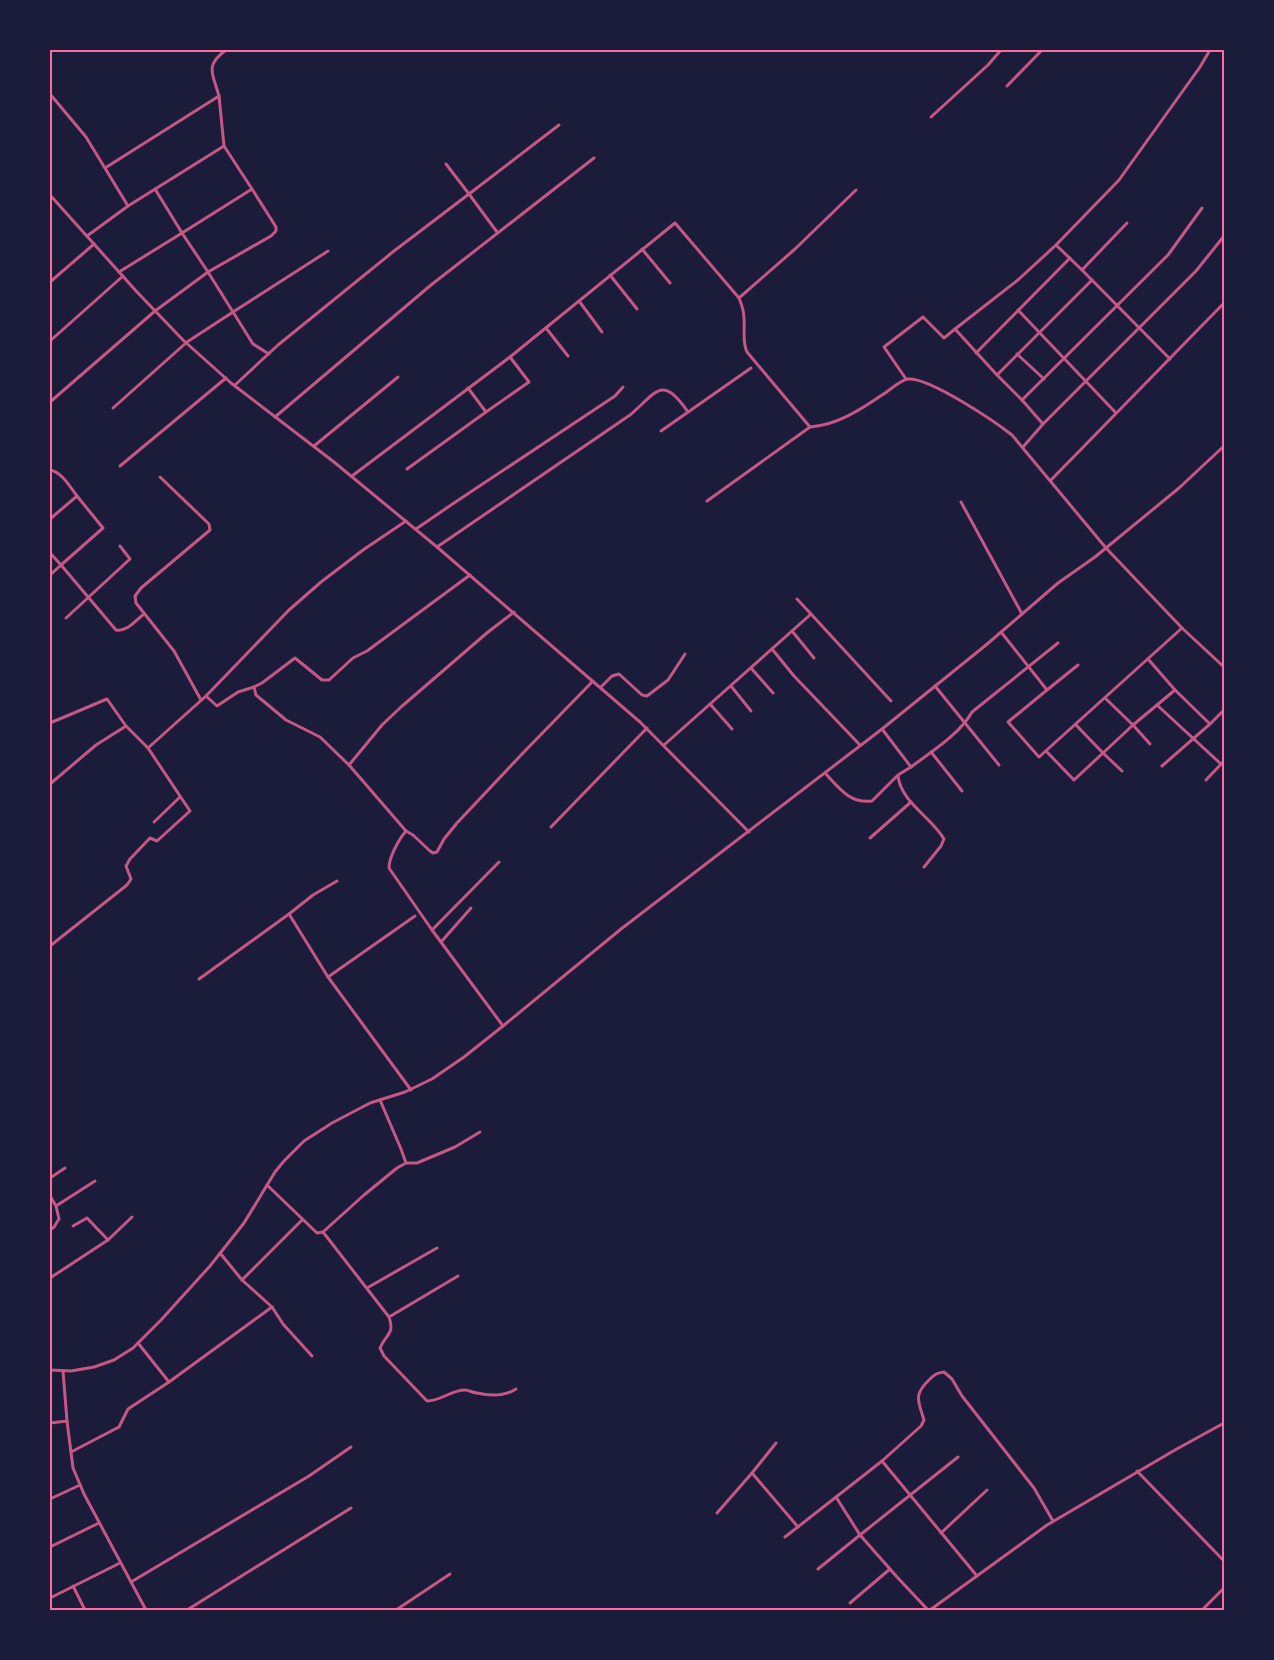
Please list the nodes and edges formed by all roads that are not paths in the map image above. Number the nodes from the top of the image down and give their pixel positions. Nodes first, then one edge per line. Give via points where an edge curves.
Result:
1 (226, 50) edge
2 (1001, 50) edge
3 (1042, 50) edge
4 (1210, 50) edge
5 (1007, 86) dead end
6 (50, 94) edge
7 (219, 96) junction
8 (932, 117) dead end
9 (559, 125) dead end
10 (224, 146) junction
11 (594, 158) dead end
12 (446, 164) dead end
13 (105, 168) junction
14 (155, 188) junction
15 (252, 189) junction
16 (856, 190) dead end
17 (469, 194) junction
18 (50, 195) edge
19 (128, 206) junction
20 (1202, 208) dead end
21 (1127, 223) dead end
22 (497, 232) junction
23 (182, 233) junction
24 (87, 236) junction
25 (1224, 236) edge
26 (94, 244) junction
27 (1056, 245) junction
28 (642, 249) junction
29 (328, 251) dead end
30 (1070, 258) junction
31 (1082, 270) junction
32 (119, 272) junction
33 (208, 272) junction
34 (123, 276) junction
35 (610, 276) junction
36 (1092, 280) junction
37 (50, 281) edge
38 (670, 283) dead end
39 (739, 298) junction
40 (579, 301) junction
41 (1224, 303) edge
42 (1118, 306) junction
43 (637, 309) dead end
44 (155, 310) junction
45 (1018, 310) junction
46 (233, 312) junction
47 (1140, 327) junction
48 (546, 328) junction
49 (954, 329) junction
50 (602, 332) dead end
51 (1039, 332) junction
52 (50, 341) edge
53 (186, 342) junction
54 (976, 352) junction
55 (269, 354) junction
56 (1017, 354) junction
57 (568, 356) dead end
58 (510, 357) junction
59 (1065, 358) junction
60 (1170, 359) junction
61 (751, 368) dead end
62 (997, 375) junction
63 (398, 376) dead end
64 (226, 378) junction
65 (906, 379) junction
66 (1044, 379) junction
67 (1086, 382) junction
68 (235, 385) junction
69 (624, 387) dead end
70 (468, 388) junction
71 (1022, 400) junction
72 (50, 402) edge
73 (113, 408) dead end
74 (486, 412) junction
75 (688, 412) junction
76 (1116, 414) junction
77 (275, 416) junction
78 (1043, 424) junction
79 (810, 427) junction
80 (661, 431) dead end
81 (314, 446) junction
82 (1224, 446) edge
83 (1023, 447) junction
84 (120, 466) dead end
85 (407, 469) dead end
86 (50, 470) edge
87 (352, 476) junction
88 (160, 477) dead end
89 (1051, 480) junction
90 (77, 496) junction
91 (707, 501) dead end
92 (961, 502) dead end
93 (50, 519) edge
94 (406, 521) junction
95 (416, 530) junction
96 (120, 546) dead end
97 (437, 547) junction
98 (1106, 548) junction
99 (50, 553) edge
100 (61, 565) junction
101 (50, 575) edge
102 (470, 575) junction
103 (88, 598) junction
104 (797, 600) dead end
105 (514, 612) junction
106 (144, 614) junction
107 (811, 614) junction
108 (1022, 614) junction
109 (66, 618) dead end
110 (1182, 628) junction
111 (792, 631) junction
112 (1000, 632) junction
113 (1058, 643) dead end
114 (772, 650) junction
115 (685, 654) dead end
116 (814, 658) dead end
117 (1148, 659) junction
118 (1078, 665) dead end
119 (1028, 667) junction
120 (1224, 667) edge
121 (751, 668) junction
122 (593, 681) junction
123 (254, 686) junction
124 (731, 686) junction
125 (935, 686) junction
126 (600, 687) junction
127 (1047, 690) junction
128 (1175, 690) junction
129 (773, 694) dead end
130 (206, 696) junction
131 (1106, 698) junction
132 (201, 700) junction
133 (891, 701) dead end
134 (710, 704) junction
135 (1157, 705) junction
136 (1224, 710) edge
137 (751, 711) dead end
138 (50, 723) edge
139 (966, 723) junction
140 (1210, 724) junction
141 (1076, 725) junction
142 (126, 726) junction
143 (1133, 726) junction
144 (647, 728) junction
145 (732, 729) dead end
146 (882, 729) junction
147 (1194, 738) junction
148 (1150, 744) dead end
149 (664, 745) junction
150 (860, 746) junction
151 (148, 748) junction
152 (1046, 751) junction
153 (931, 752) junction
154 (1103, 752) junction
155 (1222, 763) edge
156 (349, 764) junction
157 (999, 765) dead end
158 (1162, 766) dead end
159 (911, 767) junction
160 (1122, 771) dead end
161 (825, 773) junction
162 (898, 775) junction
163 (1206, 780) dead end
164 (50, 784) edge
165 (962, 791) dead end
166 (180, 797) junction
167 (911, 802) junction
168 (154, 822) dead end
169 (551, 827) dead end
170 (406, 831) junction
171 (749, 832) junction
172 (870, 838) dead end
173 (499, 862) dead end
174 (924, 867) dead end
175 (337, 881) dead end
176 (471, 908) dead end
177 (289, 914) junction
178 (415, 916) dead end
179 (432, 930) junction
180 (441, 942) junction
181 (50, 946) edge
182 (328, 977) junction
183 (199, 979) dead end
184 (503, 1026) junction
185 (411, 1090) junction
186 (380, 1100) junction
187 (480, 1132) dead end
188 (406, 1163) junction
189 (65, 1168) dead end
190 (50, 1178) edge
191 (95, 1181) dead end
192 (267, 1184) junction
193 (50, 1196) edge
194 (56, 1206) junction
195 (132, 1217) dead end
196 (302, 1220) junction
197 (73, 1226) dead end
198 (50, 1230) edge
199 (323, 1232) junction
200 (108, 1240) junction
201 (437, 1248) dead end
202 (220, 1253) junction
203 (458, 1276) dead end
204 (50, 1278) edge
205 (242, 1280) junction
206 (367, 1288) junction
207 (272, 1307) junction
208 (389, 1317) junction
209 (138, 1343) junction
210 (312, 1356) dead end
211 (50, 1370) edge
212 (63, 1370) junction
213 (169, 1382) junction
214 (516, 1389) dead end
215 (67, 1421) junction
216 (50, 1423) edge
217 (1224, 1423) edge
218 (776, 1444) dead end
219 (351, 1447) dead end
220 (71, 1452) junction
221 (958, 1457) dead end
222 (882, 1461) junction
223 (1137, 1471) junction
224 (752, 1473) junction
225 (80, 1485) junction
226 (987, 1490) dead end
227 (910, 1495) junction
228 (836, 1498) junction
229 (50, 1499) edge
230 (351, 1508) dead end
231 (718, 1513) dead end
232 (1053, 1521) junction
233 (99, 1524) junction
234 (798, 1527) junction
235 (941, 1533) junction
236 (860, 1534) junction
237 (785, 1537) dead end
238 (50, 1547) edge
239 (1224, 1561) edge
240 (120, 1563) junction
241 (818, 1569) dead end
242 (890, 1569) junction
243 (450, 1574) dead end
244 (977, 1576) junction
245 (130, 1582) junction
246 (73, 1586) junction
247 (1224, 1588) edge
248 (50, 1598) edge
249 (850, 1603) dead end
250 (85, 1610) edge
251 (146, 1610) edge
252 (187, 1610) edge
253 (396, 1610) edge
254 (929, 1610) edge
255 (1202, 1610) edge

1 - 7 street via 212,64
2 - 8 street
3 - 5 street
4 - 27 street via 1119,180
6 - 13 street via 86,137
7 - 10 street
7 - 13 street
9 - 17 street
10 - 14 street
10 - 15 street
11 - 22 street
12 - 17 street
13 - 19 street
14 - 19 street
14 - 23 street
15 - 23 street
15 - 33 street via 276,227 274,234
16 - 39 street
17 - 22 street
17 - 55 street
18 - 24 street
19 - 24 street
20 - 42 street via 1168,256
21 - 31 street
22 - 77 street
23 - 32 street
23 - 33 street
24 - 26 street
25 - 47 street via 1196,271
26 - 32 street
26 - 37 street
27 - 30 street
27 - 49 street
28 - 35 street
28 - 38 street
28 - 39 street via 675,223
29 - 46 street
30 - 31 street
30 - 45 street
31 - 36 street
32 - 34 street
33 - 44 street
33 - 46 street
34 - 44 street
34 - 52 street
35 - 40 street
35 - 43 street
36 - 42 street
36 - 51 street
39 - 79 street via 744,320 743,344 747,352
40 - 48 street
40 - 50 street
41 - 60 street
42 - 47 street
42 - 59 street
44 - 53 street
44 - 72 street
45 - 51 street
45 - 54 street
46 - 53 street
46 - 55 street via 253,344
47 - 60 street
47 - 67 street
48 - 57 street
48 - 58 street
49 - 54 street
49 - 65 street via 944,338 923,317 884,347
51 - 56 street
51 - 59 street
53 - 64 street
53 - 73 street
54 - 62 street
55 - 68 street
56 - 62 street
56 - 66 street
58 - 70 street
58 - 74 street via 529,382
59 - 66 street
59 - 67 street
60 - 76 street
61 - 75 street
62 - 71 street
63 - 81 street
64 - 68 street
64 - 84 street
65 - 79 street via 838,421
65 - 83 street via 932,386 994,421
66 - 71 street
67 - 76 street
67 - 78 street
68 - 77 street
69 - 95 street
70 - 74 street
70 - 87 street
71 - 78 street
74 - 85 street
75 - 80 street
75 - 97 street via 672,393 667,390 655,392 630,415
76 - 89 street
77 - 81 street
78 - 83 street
79 - 91 street
81 - 87 street
82 - 98 street
83 - 89 street
86 - 90 street via 61,475
87 - 94 street
88 - 106 street via 209,524 210,530 138,591 136,603
89 - 98 street
90 - 93 street
90 - 100 street via 103,528
92 - 108 street
94 - 95 street
94 - 130 street via 321,582 289,610
95 - 97 street
96 - 103 street via 130,559
97 - 102 street
98 - 108 street
98 - 110 street
99 - 100 street
100 - 101 street
100 - 103 street
102 - 105 street
102 - 123 street via 353,658 329,680 322,680 295,658
103 - 106 street via 116,630 125,629
103 - 109 street
104 - 107 street
105 - 122 street
105 - 156 street via 401,707
106 - 132 street via 174,651
107 - 111 street
107 - 133 street
108 - 112 street
110 - 117 street
110 - 120 street
111 - 114 street
111 - 116 street
112 - 119 street
112 - 125 street
113 - 119 street
114 - 121 street
114 - 150 street
115 - 126 street via 668,680 647,696 619,674
117 - 128 street
117 - 131 street
118 - 127 street
119 - 127 street
119 - 139 street via 972,712
121 - 124 street
121 - 129 street
122 - 126 street
122 - 170 street via 458,823 437,852 430,851
123 - 130 street via 217,706
123 - 156 street via 256,695 286,720 320,737
124 - 134 street
124 - 137 street
125 - 139 street
125 - 146 street
126 - 144 street
127 - 152 street via 1008,722 1039,758
128 - 135 street
128 - 140 street
130 - 132 street
131 - 141 street
131 - 143 street
132 - 151 street
134 - 145 street
134 - 149 street
135 - 143 street
135 - 147 street
136 - 140 street
138 - 142 street via 107,699
139 - 153 street
139 - 157 street
140 - 147 street
141 - 152 street
141 - 154 street
142 - 151 street
142 - 164 street via 96,745
143 - 148 street
143 - 154 street
144 - 149 street
144 - 169 street
146 - 150 street
146 - 159 street
147 - 155 street
147 - 158 street
149 - 171 street
150 - 161 street
151 - 166 street
152 - 154 street via 1074,780
153 - 159 street
153 - 165 street
154 - 160 street
155 - 163 street
156 - 170 street
159 - 162 street
161 - 162 street via 848,798 865,802 872,801
161 - 171 street
162 - 167 street via 899,786
166 - 168 street
166 - 181 street via 190,811 157,841 150,838 130,859 126,866 131,879 127,886
167 - 172 street
167 - 174 street via 944,839
170 - 179 street via 389,862 389,868
171 - 184 street via 608,939
173 - 179 street
175 - 177 street
176 - 180 street
177 - 182 street
177 - 183 street
178 - 182 street
179 - 180 street
180 - 184 street
182 - 185 street
184 - 185 street via 432,1079
185 - 186 street
186 - 188 street
186 - 192 street via 332,1123 304,1141
187 - 188 street via 417,1163
188 - 199 street
189 - 190 street
191 - 194 street
192 - 196 street
192 - 202 street via 244,1223
193 - 194 street
194 - 198 street via 59,1218
195 - 200 street
196 - 199 street via 317,1233
196 - 205 street
197 - 200 street via 87,1218
199 - 206 street
200 - 204 street
201 - 206 street
202 - 205 street
202 - 209 street
203 - 208 street
205 - 207 street
206 - 208 street
207 - 210 street
207 - 213 street
208 - 214 street via 390,1333 380,1348 427,1400 434,1401 466,1390 477,1394 509,1394
209 - 212 street via 114,1360 94,1367
209 - 213 street
211 - 212 street
212 - 215 street
213 - 220 street via 128,1409 119,1427
215 - 216 street
215 - 220 street
217 - 223 street
218 - 224 street
219 - 245 street via 309,1476
220 - 225 street
221 - 227 street
222 - 227 street
222 - 228 street
222 - 232 street via 921,1426 924,1420 918,1393 937,1373 944,1372 1034,1488
223 - 232 street
223 - 239 street
224 - 231 street
224 - 234 street
225 - 229 street
225 - 233 street
226 - 235 street
227 - 235 street
227 - 236 street
228 - 234 street
228 - 236 street
230 - 252 street
232 - 244 street
233 - 238 street
233 - 240 street
234 - 237 street
235 - 244 street
236 - 241 street
236 - 242 street
240 - 245 street
240 - 246 street
242 - 249 street
242 - 254 street
243 - 253 street
244 - 254 street
245 - 251 street
246 - 248 street
246 - 250 street
247 - 255 street

